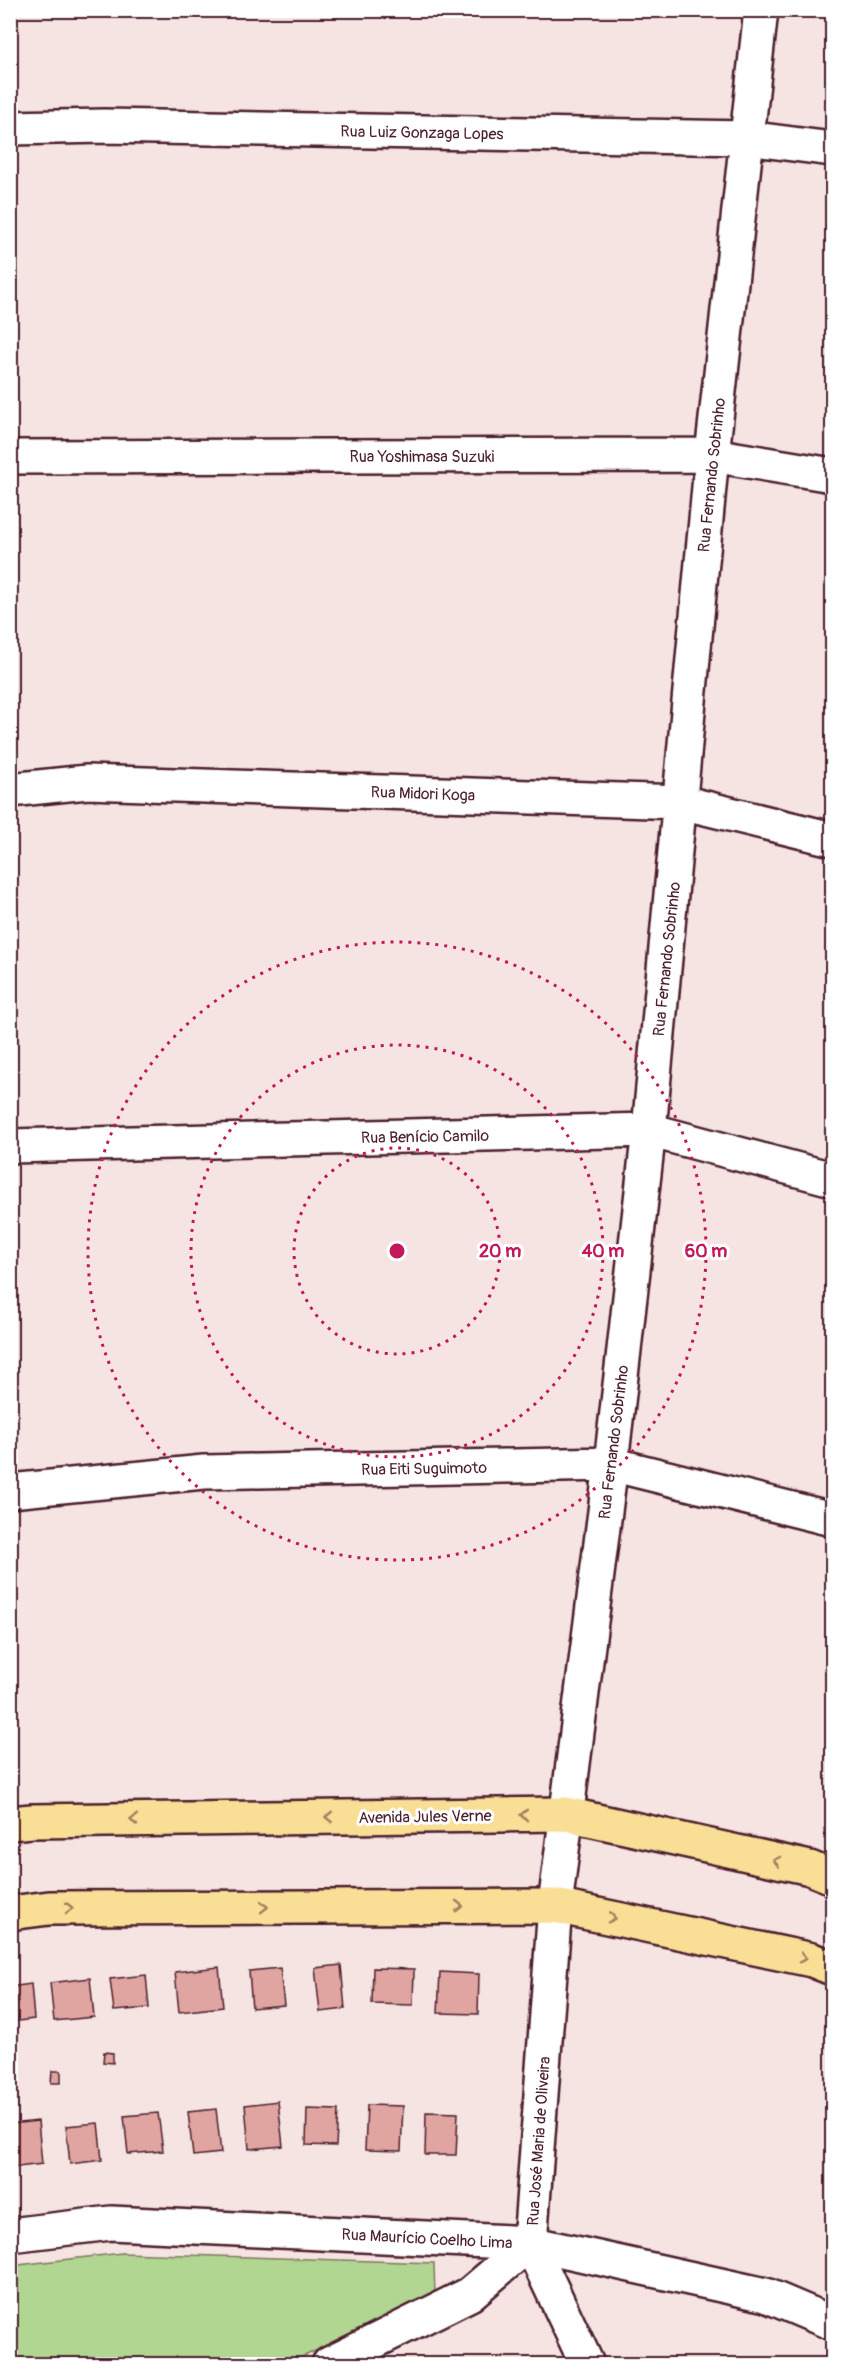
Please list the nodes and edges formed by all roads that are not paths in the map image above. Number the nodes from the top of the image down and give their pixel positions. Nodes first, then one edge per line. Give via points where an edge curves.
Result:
1 (761, 10) edge
2 (10, 128) edge
3 (747, 138) junction
4 (832, 149) edge
5 (712, 454) junction
6 (10, 458) edge
7 (832, 475) edge
8 (10, 790) edge
9 (681, 802) junction
10 (832, 839) edge
11 (649, 1130) junction
12 (10, 1146) edge
13 (832, 1179) edge
14 (611, 1464) junction
15 (10, 1491) edge
16 (832, 1519) edge
17 (566, 1814) junction
18 (10, 1823) edge
19 (832, 1877) edge
20 (555, 1906) junction
21 (10, 1912) edge
22 (832, 1968) edge
23 (10, 2235) edge
24 (530, 2243) junction
25 (832, 2323) edge
26 (328, 2364) edge
27 (587, 2364) edge

1 - 3 street, Rua Fernando Sobrinho
2 - 3 street, Rua Luiz Gonzaga Lopes via 104,126
3 - 4 street, Rua Luiz Gonzaga Lopes
3 - 5 street, Rua Fernando Sobrinho
5 - 6 street, Rua Yoshimasa Suzuki
5 - 7 street, Rua Yoshimasa Suzuki
5 - 9 street, Rua Fernando Sobrinho
8 - 9 street, Rua Midori Koga via 87,782
9 - 10 street, Rua Midori Koga
9 - 11 street, Rua Fernando Sobrinho
11 - 12 street, Rua Benício Camilo
11 - 13 street, Rua Benício Camilo
11 - 14 street, Rua Fernando Sobrinho
14 - 15 street, Rua Eiti Suguimoto via 204,1472
14 - 16 street, Rua Eiti Suguimoto
14 - 17 street, Rua Fernando Sobrinho
17 -> 18 main road, Avenida Jules Verne
19 -> 17 main road, Avenida Jules Verne via 810,1868
17 - 20 street, Rua Fernando Sobrinho
21 -> 20 main road via 50,1908
20 -> 22 main road via 812,1960
20 - 24 street, Rua José Maria de Oliveira
23 - 24 street, Rua Maurício Coelho Lima via 111,2223
24 - 25 street, Rua Maurício Coelho Lima via 766,2295
24 - 26 street via 470,2294
24 - 27 street, Rua José Maria de Oliveira

